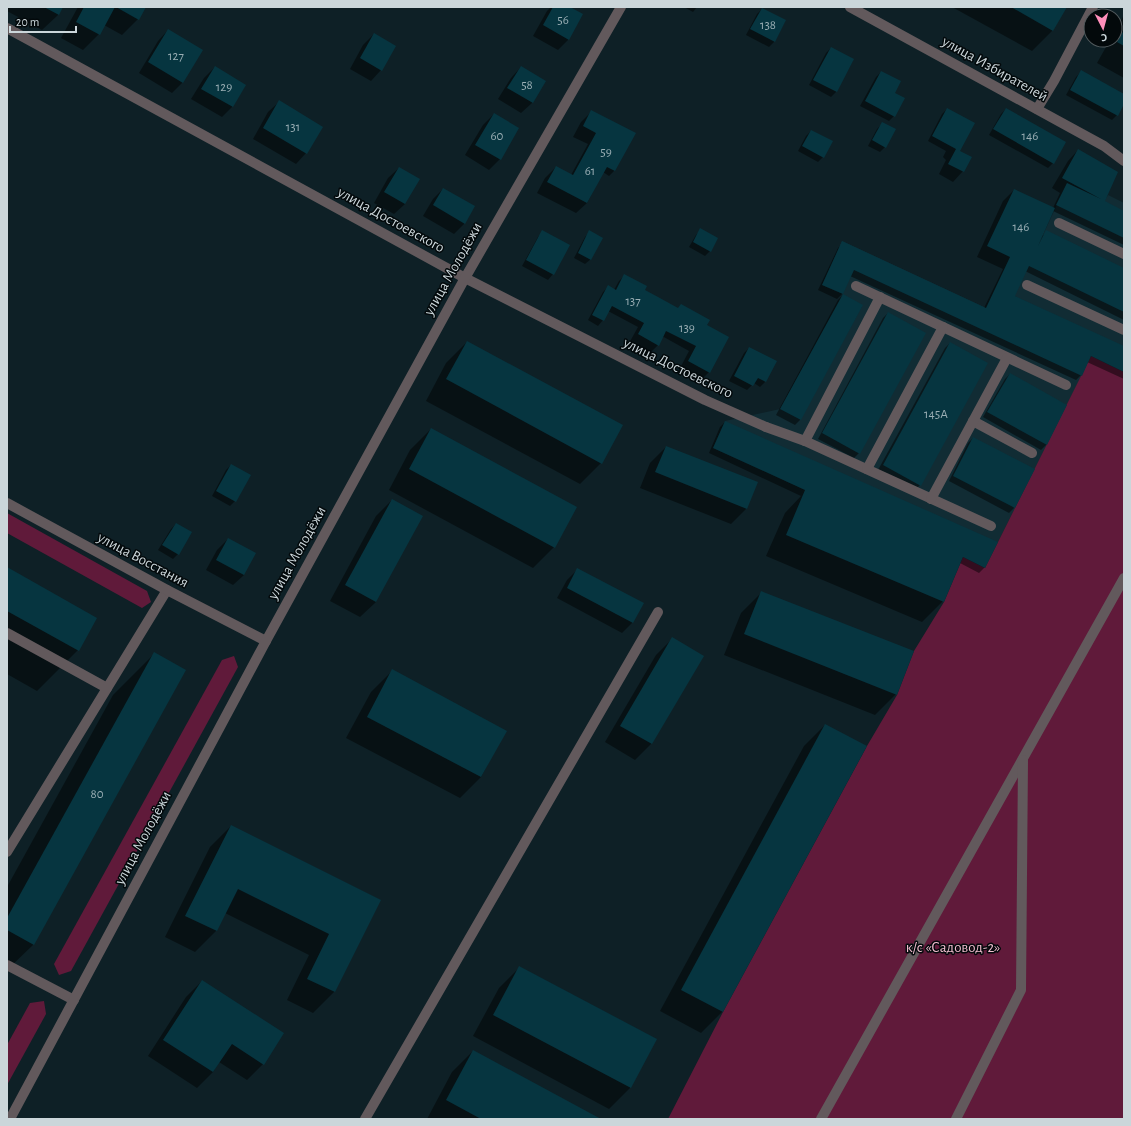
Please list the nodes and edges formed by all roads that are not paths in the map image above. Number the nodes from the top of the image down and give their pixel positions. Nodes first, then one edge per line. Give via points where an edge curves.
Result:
1 (621, 7) edge
2 (850, 7) edge
3 (1093, 7) edge
4 (7, 28) edge
5 (1037, 109) junction
6 (1124, 161) edge
7 (1059, 223) dead end
8 (1124, 254) edge
9 (465, 278) junction
10 (1027, 285) dead end
11 (856, 286) dead end
12 (880, 297) junction
13 (943, 327) junction
14 (1124, 330) edge
15 (1007, 358) junction
16 (1066, 385) dead end
17 (973, 421) junction
18 (806, 441) junction
19 (1032, 453) dead end
20 (867, 469) junction
21 (931, 499) junction
22 (7, 503) edge
23 (991, 526) dead end
24 (1124, 578) edge
25 (167, 590) junction
26 (658, 612) dead end
27 (7, 633) edge
28 (266, 641) junction
29 (108, 688) junction
30 (1023, 759) junction
31 (7, 852) edge
32 (7, 965) edge
33 (74, 1000) junction
34 (10, 1119) edge
35 (365, 1119) edge
36 (821, 1119) edge
37 (956, 1119) edge

1 - 9 street, улица Молодёжи
2 - 5 street, улица Избирателей
3 - 5 street
4 - 9 street, улица Достоевского
5 - 6 street, улица Избирателей via 1104,146
7 - 8 street
9 - 18 street, улица Достоевского via 705,400 766,427
9 - 28 street, улица Молодёжи
10 - 14 street
11 - 12 street
12 - 13 street
12 - 18 street
13 - 15 street
13 - 20 street
15 - 16 street
15 - 17 street
17 - 19 street
17 - 21 street
18 - 20 street, улица Достоевского
20 - 21 street, улица Достоевского
21 - 23 street, улица Достоевского
22 - 25 street, улица Восстания
24 - 30 street
25 - 28 street, улица Восстания
25 - 29 street
26 - 35 street
27 - 29 street
28 - 33 street, улица Молодёжи
29 - 31 street
30 - 36 street
30 - 37 street via 1021,990
32 - 33 street
33 - 34 street, улица Молодёжи

